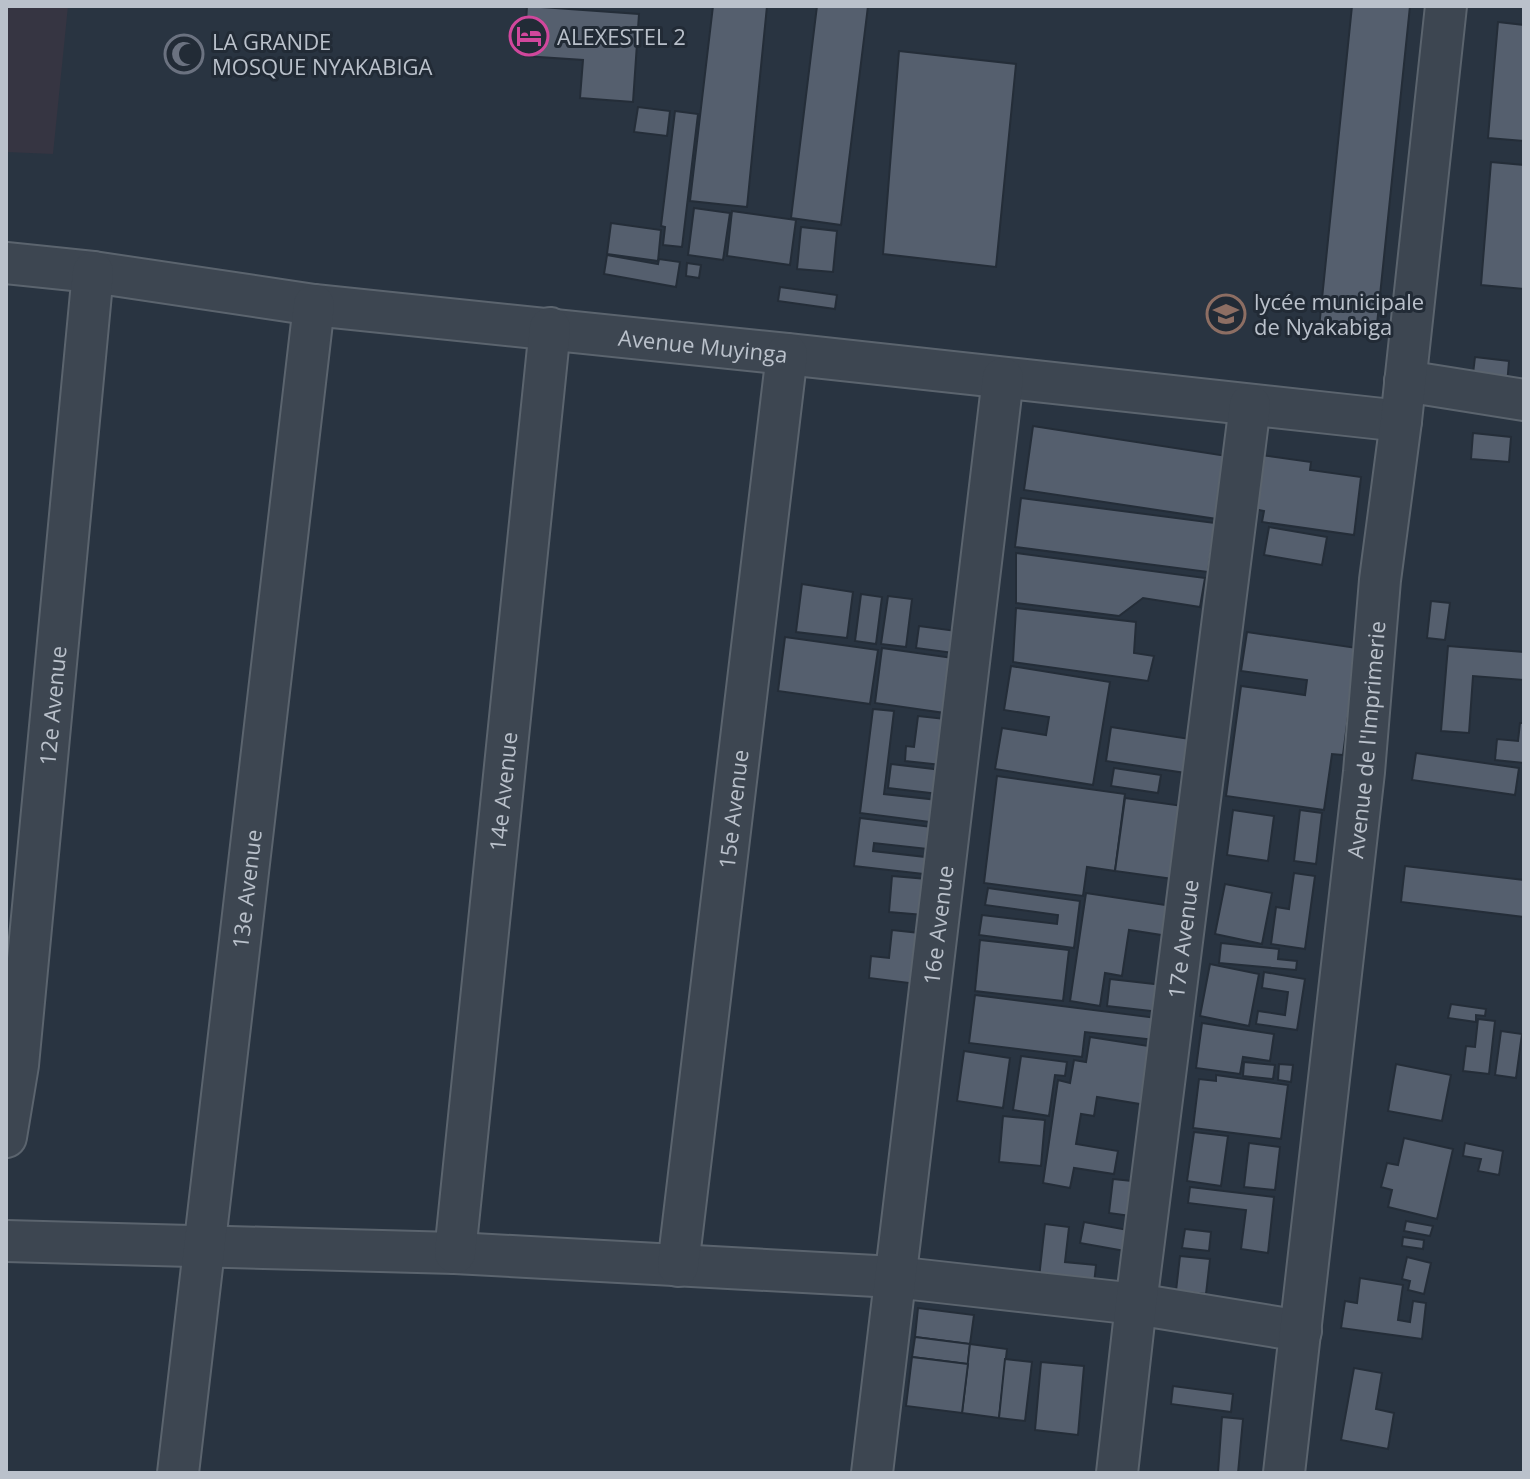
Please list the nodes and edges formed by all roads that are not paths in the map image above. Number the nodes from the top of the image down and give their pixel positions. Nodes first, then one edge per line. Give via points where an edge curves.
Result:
1 (1446, 6) edge
2 (6, 263) edge
3 (93, 272) junction
4 (314, 305) junction
5 (550, 328) junction
6 (787, 354) junction
7 (1003, 378) junction
8 (1405, 381) junction
9 (1524, 400) edge
10 (1250, 405) junction
11 (1401, 421) junction
12 (6, 1137) edge
13 (6, 1241) edge
14 (203, 1247) junction
15 (455, 1253) junction
16 (678, 1266) junction
17 (894, 1277) junction
18 (1136, 1304) junction
19 (1301, 1331) junction
20 (178, 1473) edge
21 (872, 1473) edge
22 (1117, 1473) edge
23 (1284, 1473) edge

1 - 8 street, Avenue de l'Imprimerie
2 - 3 street, Avenue Muyinga
3 - 4 street, Avenue Muyinga
3 - 12 street, 12e Avenue via 18,1065
4 - 5 street, Avenue Muyinga
4 - 14 street, 13e Avenue
5 - 6 street, Avenue Muyinga
5 - 15 street, 14e Avenue
6 - 7 street, Avenue Muyinga
6 - 16 street, 15e Avenue
7 - 10 street, Avenue Muyinga
7 - 17 street, 16e Avenue
8 - 9 street
8 - 11 street, Avenue de l'Imprimerie
10 - 11 street, Avenue Muyinga
10 - 18 street, 17e Avenue
11 - 19 street, Avenue de l'Imprimerie
13 - 14 street
14 - 15 street
14 - 20 street, 13e Avenue
15 - 16 street
16 - 17 street
17 - 18 street
17 - 21 street, 16e Avenue
18 - 19 street
18 - 22 street, 17e Avenue
19 - 23 street, Avenue de l'Imprimerie

